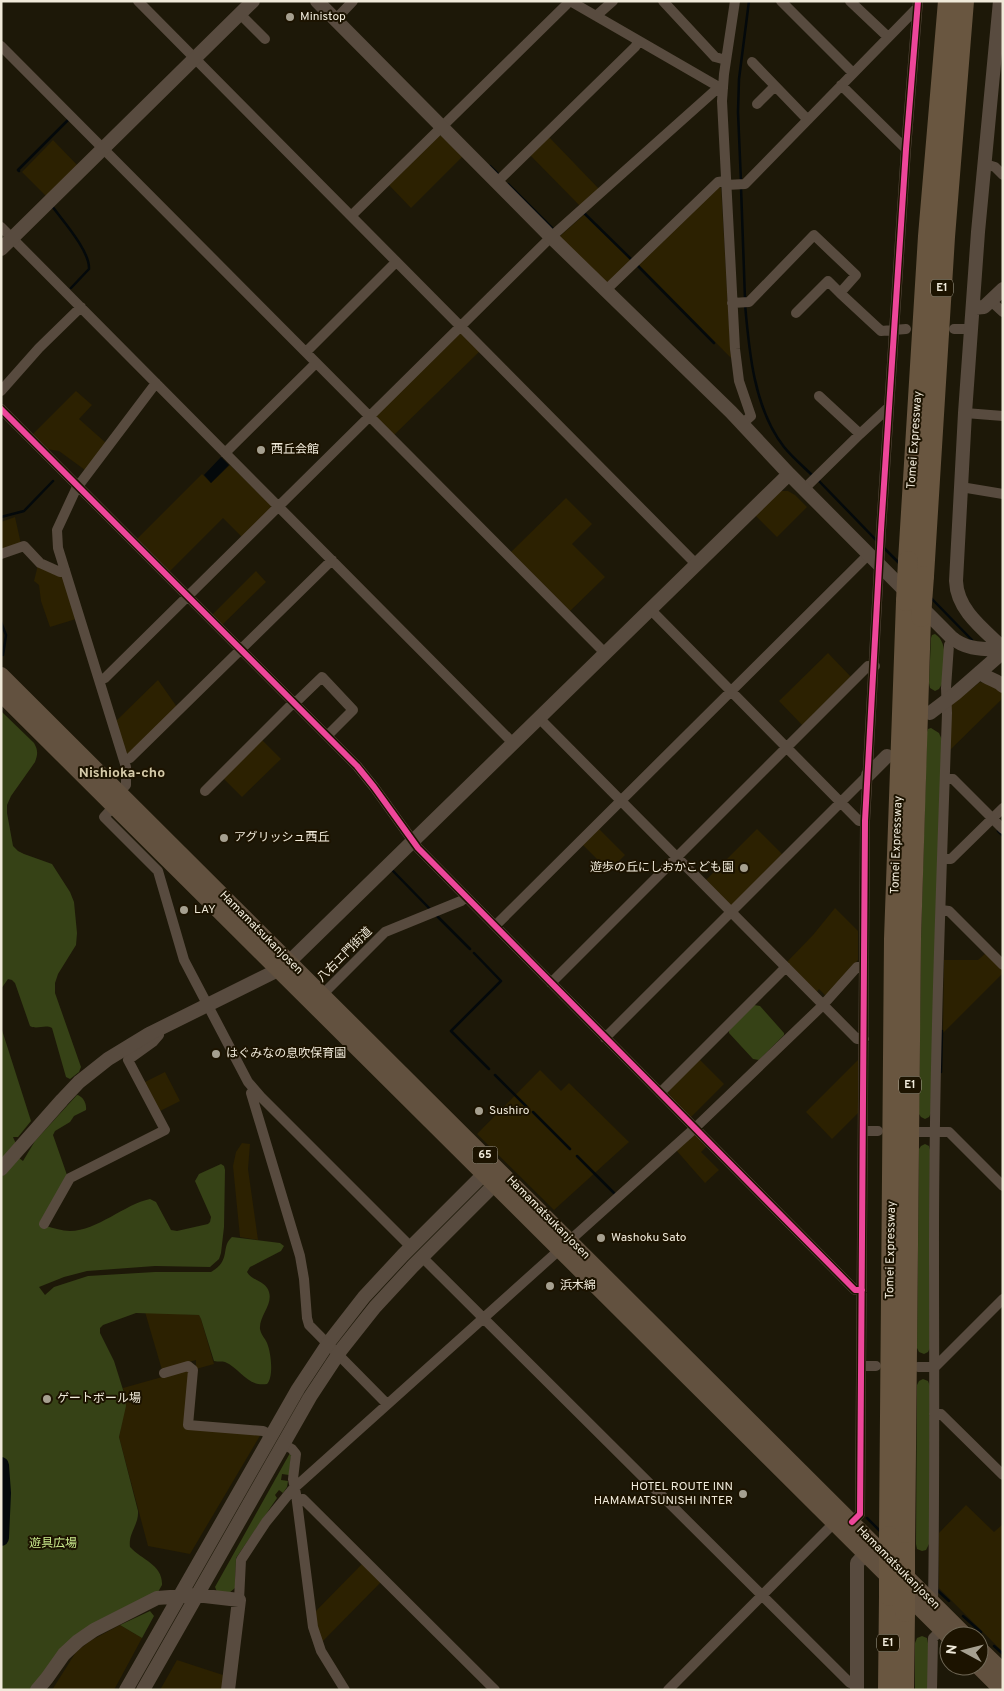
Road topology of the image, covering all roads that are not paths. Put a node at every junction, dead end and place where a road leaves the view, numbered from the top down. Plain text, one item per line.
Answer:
1 (138, 1) edge
2 (253, 1) edge
3 (316, 1) edge
4 (353, 1) edge
5 (569, 1) edge
6 (613, 1) edge
7 (663, 1) edge
8 (735, 1) edge
9 (781, 1) edge
10 (850, 1) edge
11 (948, 1) edge
12 (964, 1) edge
13 (1000, 1) edge
14 (918, 5) edge
15 (240, 14) junction
16 (596, 16) junction
17 (335, 20) junction
18 (888, 37) junction
19 (264, 39) dead end
20 (639, 41) junction
21 (1, 46) edge
22 (195, 58) junction
23 (726, 60) junction
24 (752, 62) dead end
25 (853, 73) junction
26 (841, 85) junction
27 (776, 86) junction
28 (721, 88) junction
29 (997, 88) edge
30 (757, 104) dead end
31 (808, 119) junction
32 (442, 127) junction
33 (103, 148) junction
34 (906, 149) junction
35 (985, 164) junction
36 (1003, 175) edge
37 (497, 182) junction
38 (727, 184) junction
39 (352, 216) junction
40 (1, 227) edge
41 (551, 236) junction
42 (13, 238) junction
43 (1, 250) edge
44 (396, 262) junction
45 (1003, 289) edge
46 (606, 290) junction
47 (840, 293) junction
48 (991, 301) junction
49 (734, 303) junction
50 (81, 307) junction
51 (973, 308) junction
52 (1003, 312) edge
53 (796, 313) dead end
54 (460, 326) junction
55 (894, 329) junction
56 (906, 329) dead end
57 (971, 329) junction
58 (954, 330) dead end
59 (306, 352) junction
60 (316, 363) junction
61 (156, 383) junction
62 (1, 391) edge
63 (819, 396) dead end
64 (889, 407) junction
65 (1, 409) edge
66 (965, 413) junction
67 (369, 416) junction
68 (1003, 416) edge
69 (742, 424) junction
70 (860, 434) junction
71 (226, 453) junction
72 (789, 474) junction
73 (810, 484) junction
74 (78, 486) junction
75 (961, 487) junction
76 (1003, 494) edge
77 (278, 506) junction
78 (1, 554) edge
79 (876, 559) junction
80 (332, 560) junction
81 (696, 564) junction
82 (65, 570) junction
83 (188, 596) junction
84 (650, 610) junction
85 (954, 639) junction
86 (241, 649) junction
87 (605, 653) junction
88 (995, 656) edge
89 (875, 666) junction
90 (1, 676) edge
91 (99, 680) junction
92 (1003, 686) edge
93 (731, 692) junction
94 (1, 694) edge
95 (947, 700) junction
96 (294, 703) junction
97 (930, 714) dead end
98 (539, 718) junction
99 (327, 736) junction
100 (513, 743) junction
101 (786, 747) junction
102 (887, 756) dead end
103 (124, 760) junction
104 (868, 775) junction
105 (945, 779) junction
106 (204, 791) dead end
107 (116, 799) junction
108 (622, 801) junction
109 (840, 802) junction
110 (1003, 808) edge
111 (992, 818) junction
112 (866, 821) junction
113 (1003, 829) edge
114 (412, 841) junction
115 (676, 857) junction
116 (942, 859) junction
117 (466, 896) junction
118 (941, 910) junction
119 (731, 912) junction
120 (494, 926) junction
121 (284, 965) junction
122 (1003, 965) edge
123 (786, 967) junction
124 (864, 967) junction
125 (551, 982) junction
126 (323, 994) junction
127 (208, 1005) junction
128 (823, 1005) junction
129 (156, 1030) junction
130 (605, 1038) junction
131 (864, 1039) junction
132 (254, 1090) junction
133 (660, 1093) junction
134 (695, 1128) junction
135 (863, 1131) junction
136 (878, 1131) dead end
137 (919, 1132) dead end
138 (935, 1132) junction
139 (1, 1169) edge
140 (494, 1174) junction
141 (1003, 1186) edge
142 (44, 1224) dead end
143 (564, 1245) junction
144 (411, 1247) junction
145 (422, 1258) junction
146 (862, 1290) junction
147 (1003, 1299) edge
148 (482, 1318) junction
149 (327, 1344) junction
150 (338, 1355) junction
151 (861, 1366) junction
152 (876, 1366) dead end
153 (918, 1367) dead end
154 (935, 1367) junction
155 (164, 1373) dead end
156 (386, 1403) junction
157 (934, 1414) junction
158 (271, 1435) junction
159 (283, 1444) junction
160 (1003, 1475) edge
161 (295, 1486) junction
162 (297, 1500) junction
163 (852, 1522) junction
164 (834, 1523) junction
165 (866, 1554) junction
166 (196, 1595) junction
167 (179, 1596) junction
168 (762, 1596) junction
169 (239, 1600) junction
170 (933, 1603) junction
171 (956, 1626) edge
172 (939, 1628) edge
173 (939, 1636) edge
174 (989, 1658) edge
175 (1003, 1671) edge
176 (988, 1676) edge
177 (857, 1686) edge
178 (37, 1690) edge
179 (126, 1690) edge
180 (142, 1690) edge
181 (228, 1690) edge
182 (345, 1690) edge
183 (495, 1690) edge
184 (668, 1690) edge
185 (888, 1690) edge
186 (904, 1690) edge
187 (932, 1690) edge
188 (1002, 1690) edge

1 - 22 street
2 - 15 street
3 - 17 street
4 - 17 street
5 - 16 street
5 - 32 street
6 - 16 street
7 - 23 street
8 - 23 street
9 - 25 street
10 - 18 street
11 - 185 highway, Tomei Expressway / E1, bridge
12 - 186 highway, Tomei Expressway / E1, bridge
13 - 29 street
14 - 18 street
14 - 34 street
15 - 19 street
15 - 22 street
16 - 20 street
17 - 32 street
18 - 25 street
20 - 28 street
20 - 37 street
21 - 33 street
22 - 33 street
22 - 39 street
23 - 28 street
24 - 27 street
25 - 26 street
26 - 31 street
26 - 34 street
27 - 30 street
27 - 31 street
28 - 38 street
28 - 41 street
29 - 35 street
31 - 38 street
32 - 37 street
32 - 39 street
33 - 42 street
33 - 59 street
34 - 55 street
35 - 36 street
35 - 51 street
37 - 41 street
38 - 46 street
38 - 49 street
39 - 44 street
40 - 42 street
41 - 46 street
41 - 54 street
42 - 43 street
42 - 50 street
44 - 54 street
44 - 59 street
45 - 48 street
46 - 69 street
47 - 49 street
47 - 53 street
47 - 55 street
48 - 51 street
48 - 52 street
49 - 69 street
50 - 61 street
50 - 62 street
51 - 57 street
54 - 67 street
54 - 81 street
55 - 56 street
55 - 64 street
57 - 58 street
57 - 66 street
59 - 60 street
60 - 67 street
60 - 71 street
61 - 71 street
61 - 74 street
63 - 70 street
64 - 70 street
64 - 79 street
65 - 74 street
66 - 68 street
66 - 75 street
67 - 77 street
67 - 87 street
69 - 72 street
70 - 73 street
71 - 77 street
72 - 73 street
72 - 81 street
73 - 79 street
74 - 82 street
74 - 83 street
75 - 76 street
75 - 88 street
77 - 80 street
77 - 83 street
78 - 82 street
79 - 85 street
79 - 89 street
79 - 93 street
80 - 86 street
80 - 100 street
81 - 84 street
82 - 91 street
83 - 86 street
83 - 91 street
84 - 87 street
84 - 93 street
85 - 88 street
85 - 95 street
86 - 96 street
86 - 103 street
87 - 98 street
88 - 92 street
88 - 95 street
89 - 101 street
89 - 104 street
90 - 107 main road, Hamamatsukanjosen / 65
91 - 103 street
93 - 101 street
93 - 108 street
94 - 107 main road, Hamamatsukanjosen / 65
95 - 97 street
95 - 105 street
96 - 99 street
96 - 99 street
96 - 106 street
98 - 100 street
98 - 108 street
99 - 114 street
100 - 114 street
101 - 109 street
101 - 115 street
102 - 104 street
103 - 107 street
104 - 109 street
104 - 112 street
105 - 111 street
105 - 116 street
107 - 121 main road, Hamamatsukanjosen / 65
107 - 127 street
108 - 115 street
108 - 120 street
109 - 112 street
109 - 119 street
110 - 111 street
111 - 113 street
111 - 116 street
112 - 124 street
114 - 117 street
114 - 121 street
115 - 119 street
115 - 125 street
116 - 118 street
117 - 120 street
117 - 126 street, 八右エ門街道
118 - 122 street
118 - 138 street
119 - 123 street
119 - 130 street
120 - 125 street
121 - 126 main road, Hamamatsukanjosen / 65
121 - 127 street
121 - 140 main road, Hamamatsukanjosen / 65
123 - 128 street
123 - 133 street
124 - 128 street
124 - 131 street
125 - 130 street
126 - 140 main road, Hamamatsukanjosen / 65
127 - 129 street
127 - 132 street
128 - 131 street
128 - 134 street
129 - 139 street
129 - 142 street
130 - 133 street
131 - 135 street
132 - 144 street
132 - 149 street
133 - 134 street
134 - 143 street
134 - 146 street
135 - 136 street
135 - 146 street
137 - 138 street
138 - 141 street
138 - 154 street
140 - 143 main road, Hamamatsukanjosen / 65
140 - 144 street
140 - 145 street
143 - 148 street
143 - 163 main road, Hamamatsukanjosen / 65
143 - 164 main road, Hamamatsukanjosen / 65
144 - 149 street
145 - 148 street
145 - 150 street
146 - 151 street
147 - 154 street
148 - 156 street
148 - 168 street
149 - 150 street
149 - 158 street
150 - 156 street
150 - 159 street
151 - 152 street
151 - 163 street
153 - 154 street
154 - 157 street
155 - 158 street
156 - 161 street
157 - 160 street
157 - 170 street
158 - 167 street
159 - 161 street
159 - 166 street
161 - 162 street
161 - 169 street
162 - 182 street
162 - 183 street
163 - 170 main road, Hamamatsukanjosen / 65
164 - 165 main road, Hamamatsukanjosen / 65
164 - 168 street
165 - 172 main road, Hamamatsukanjosen / 65
165 - 177 street
166 - 167 street
166 - 169 street
166 - 180 street
167 - 178 street
167 - 179 street
168 - 177 street
168 - 184 street
169 - 181 street
170 - 171 main road, Hamamatsukanjosen / 65
173 - 187 street
174 - 175 main road
176 - 188 main road

